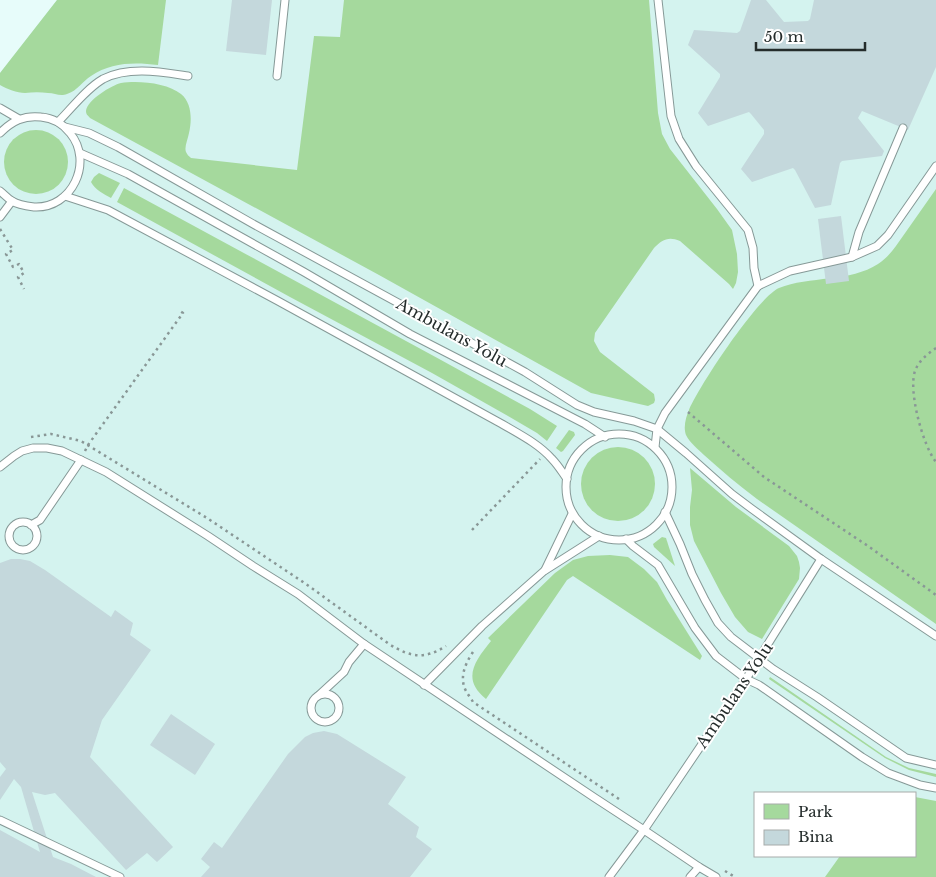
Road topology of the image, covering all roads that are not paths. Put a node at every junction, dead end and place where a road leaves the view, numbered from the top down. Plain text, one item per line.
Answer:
1 (285, 0) edge
2 (658, 0) edge
3 (188, 76) dead end
4 (277, 76) dead end
5 (0, 108) edge
6 (19, 119) junction
7 (62, 125) junction
8 (903, 128) dead end
9 (0, 133) edge
10 (80, 152) junction
11 (936, 166) edge
12 (0, 191) edge
13 (64, 196) junction
14 (12, 201) junction
15 (0, 216) edge
16 (852, 258) junction
17 (758, 286) junction
18 (657, 429) junction
19 (605, 437) junction
20 (655, 447) junction
21 (81, 460) junction
22 (0, 467) edge
23 (566, 479) junction
24 (665, 512) junction
25 (572, 514) junction
26 (31, 526) dead end
27 (599, 536) junction
28 (626, 539) junction
29 (821, 559) junction
30 (544, 571) junction
31 (936, 636) edge
32 (364, 644) junction
33 (759, 659) junction
34 (746, 679) junction
35 (424, 685) junction
36 (319, 695) dead end
37 (936, 765) edge
38 (936, 788) edge
39 (0, 820) edge
40 (644, 830) junction
41 (699, 867) junction
42 (120, 877) edge
43 (609, 877) edge
44 (690, 877) edge
45 (716, 877) edge

1 - 4 lane
2 - 17 lane
3 - 7 lane
5 - 6 lane
6 - 7 lane, Ambulans Yolu
6 - 9 lane
7 - 10 lane
7 - 18 lane, Ambulans Yolu
8 - 16 lane
10 - 13 lane
10 - 19 lane
11 - 16 lane
12 - 14 lane
13 - 14 lane
13 - 23 lane
14 - 15 lane
16 - 17 lane
17 - 18 lane
18 - 20 lane
18 - 29 lane, Ambulans Yolu
19 - 20 lane
19 - 23 lane
20 - 24 lane
21 - 22 lane
21 - 26 lane
21 - 32 lane
23 - 25 lane
24 - 28 lane
24 - 33 lane
25 - 27 lane
25 - 30 lane
27 - 28 lane
27 - 30 lane
28 - 34 lane
29 - 31 lane, Ambulans Yolu
29 - 33 lane, Ambulans Yolu
30 - 35 lane
32 - 35 lane
32 - 36 lane
33 - 34 lane, Ambulans Yolu
33 - 37 lane
34 - 38 lane
34 - 40 lane, Ambulans Yolu
35 - 40 lane
39 - 42 lane
40 - 41 lane
40 - 43 lane, Ambulans Yolu
41 - 44 lane
41 - 45 lane

